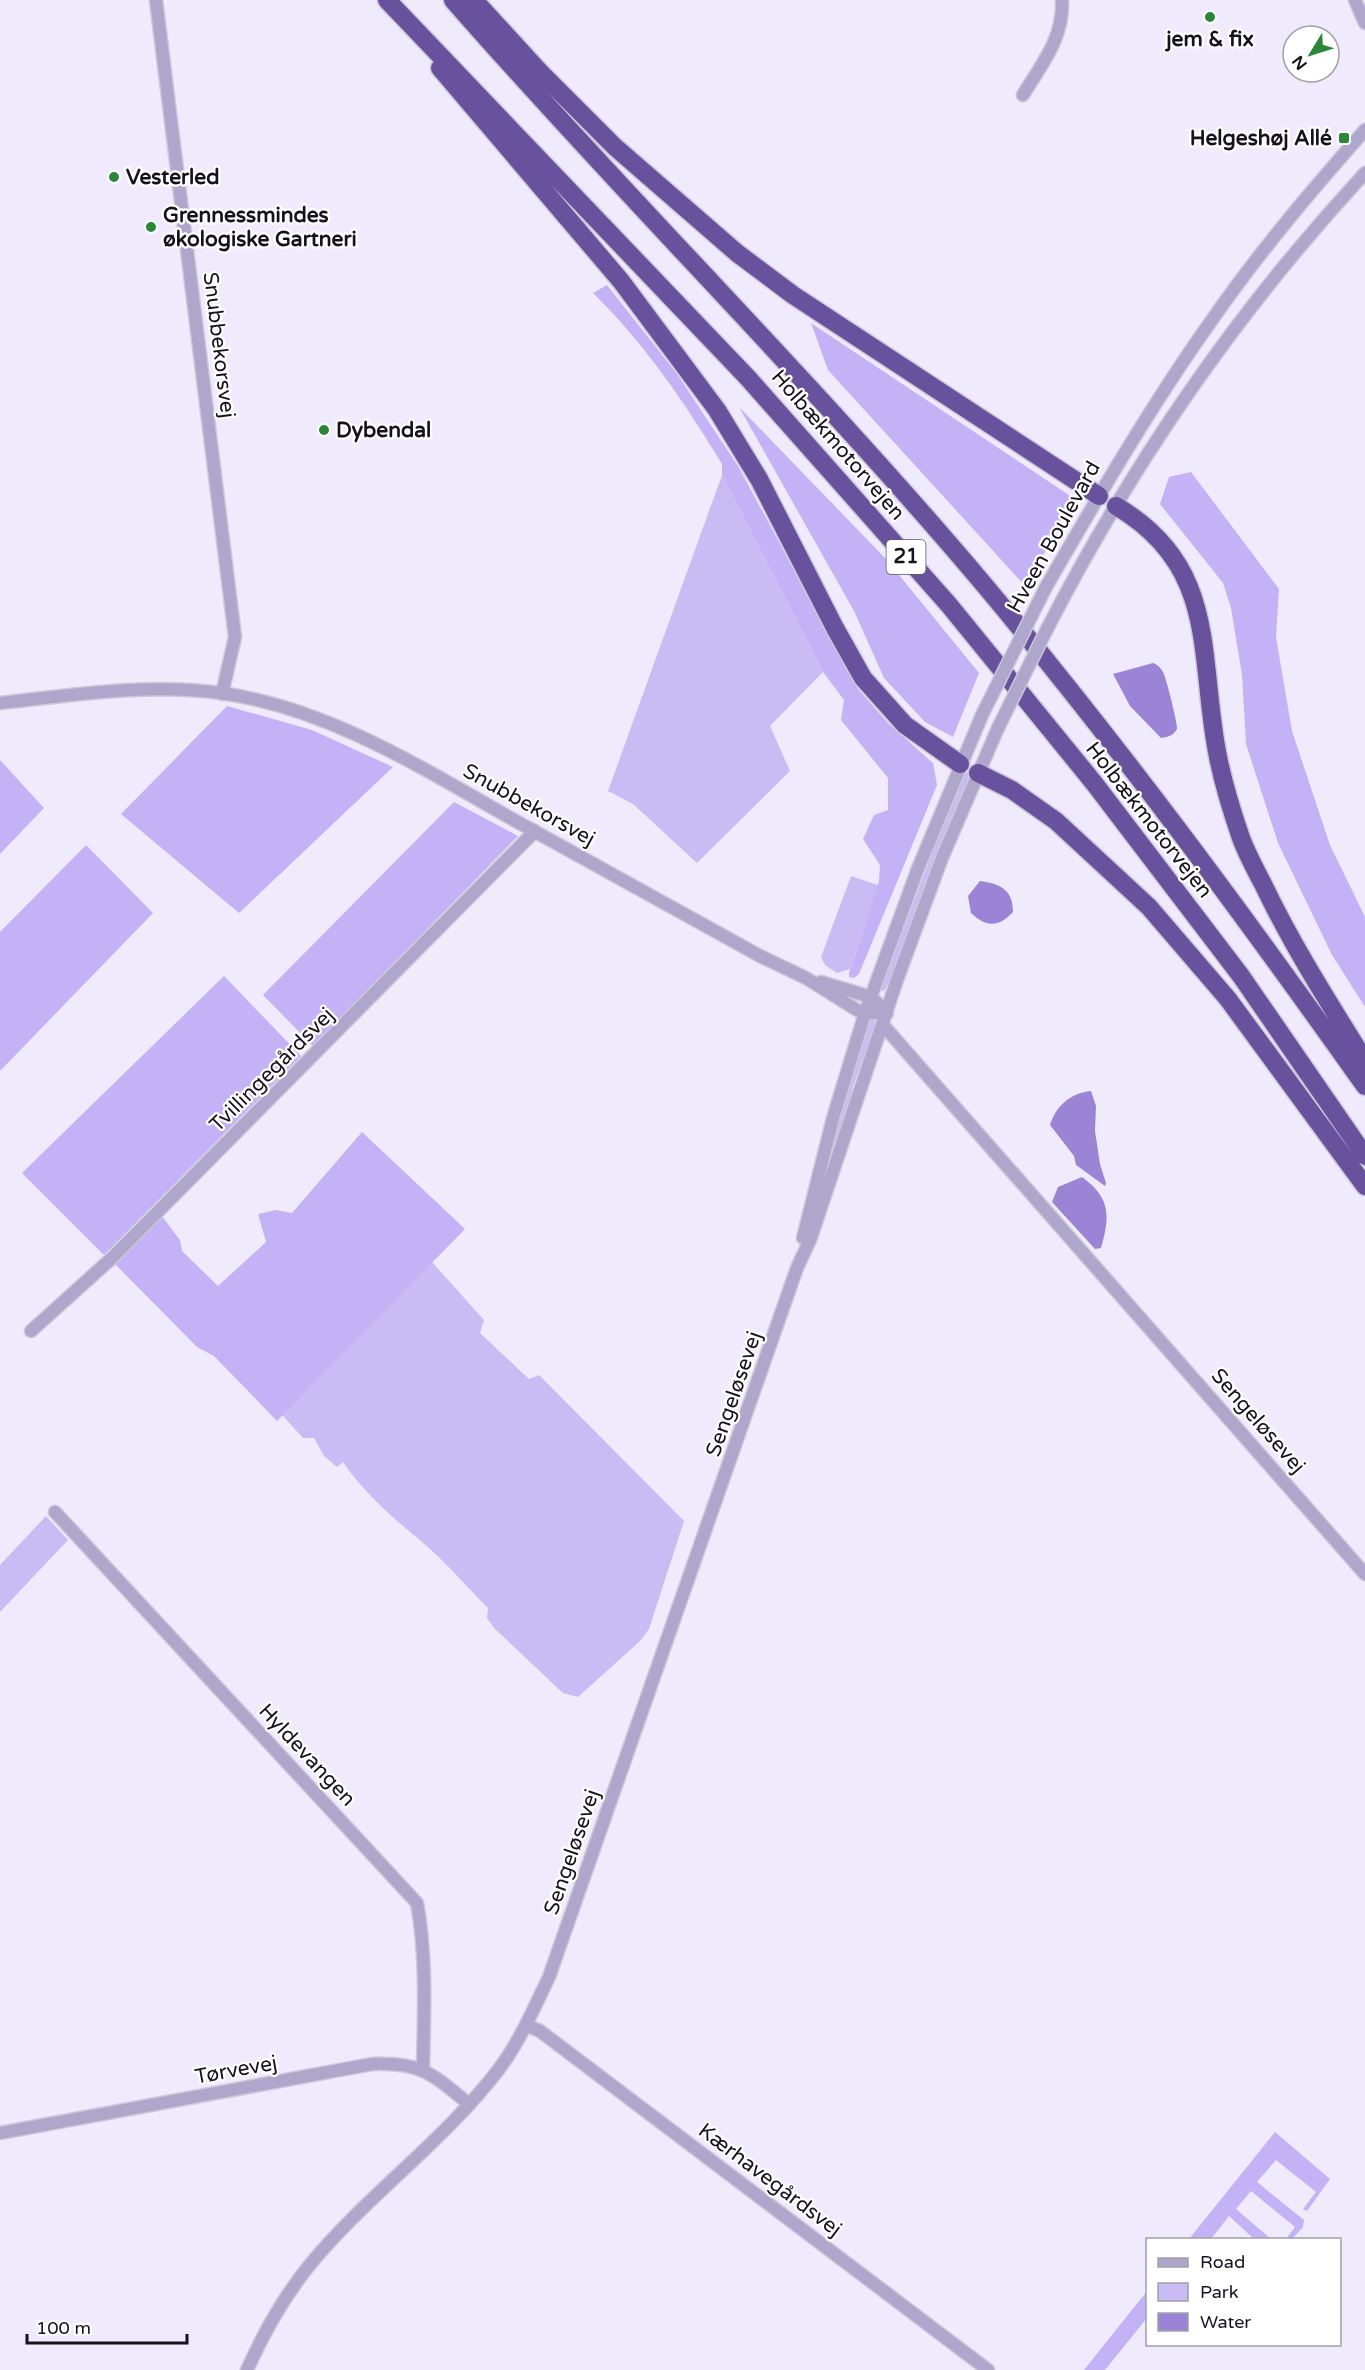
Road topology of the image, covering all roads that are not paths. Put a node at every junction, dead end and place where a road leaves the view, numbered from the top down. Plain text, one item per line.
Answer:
1 (156, 0) edge
2 (453, 0) edge
3 (474, 0) edge
4 (1062, 0) edge
5 (1356, 0) edge
6 (389, 2) edge
7 (1365, 12) edge
8 (1365, 23) edge
9 (1023, 95) dead end
10 (1365, 130) edge
11 (1365, 173) edge
12 (1099, 496) junction
13 (1116, 506) junction
14 (222, 693) junction
15 (0, 703) edge
16 (960, 764) junction
17 (978, 773) junction
18 (535, 831) junction
19 (806, 978) junction
20 (871, 997) junction
21 (865, 1014) junction
22 (885, 1019) junction
23 (1365, 1061) edge
24 (1365, 1086) edge
25 (1365, 1156) edge
26 (1365, 1186) edge
27 (797, 1268) junction
28 (31, 1331) dead end
29 (55, 1512) dead end
30 (1365, 1574) edge
31 (526, 2025) junction
32 (423, 2069) junction
33 (469, 2104) junction
34 (0, 2133) edge
35 (247, 2370) edge
36 (988, 2370) edge

1 - 14 street, Snubbekorsvej
2 - 24 highway, Holbækmotorvejen / 21
3 - 12 highway
4 - 9 street
5 - 7 street
5 - 8 street
6 - 16 highway
6 - 25 highway, Holbækmotorvejen / 21
10 - 12 street, Hveen Boulevard
11 - 13 street, Hveen Boulevard
12 - 13 street
12 - 16 street, Hveen Boulevard, bridge
13 - 17 street, Hveen Boulevard, bridge
13 - 23 highway
14 - 15 street, Snubbekorsvej
14 - 18 street, Snubbekorsvej
16 - 17 street
16 - 20 street, Hveen Boulevard
17 - 22 street, Hveen Boulevard
17 - 26 highway
18 - 19 street, Snubbekorsvej
18 - 28 street, Tvillingegårdsvej
19 - 20 street, Snubbekorsvej
19 - 21 street, Snubbekorsvej
20 - 21 street, Hveen Boulevard
20 - 22 street, Snubbekorsvej
21 - 22 street
21 - 27 street, Sengeløsevej
22 - 27 street, Sengeløsevej
22 - 30 street, Sengeløsevej
27 - 31 street, Sengeløsevej
29 - 32 street, Hyldevangen
31 - 33 street, Sengeløsevej
31 - 36 street, Kærhavegårdsvej
32 - 33 street, Tørvevej
32 - 34 street, Tørvevej
33 - 35 street, Sengeløsevej

